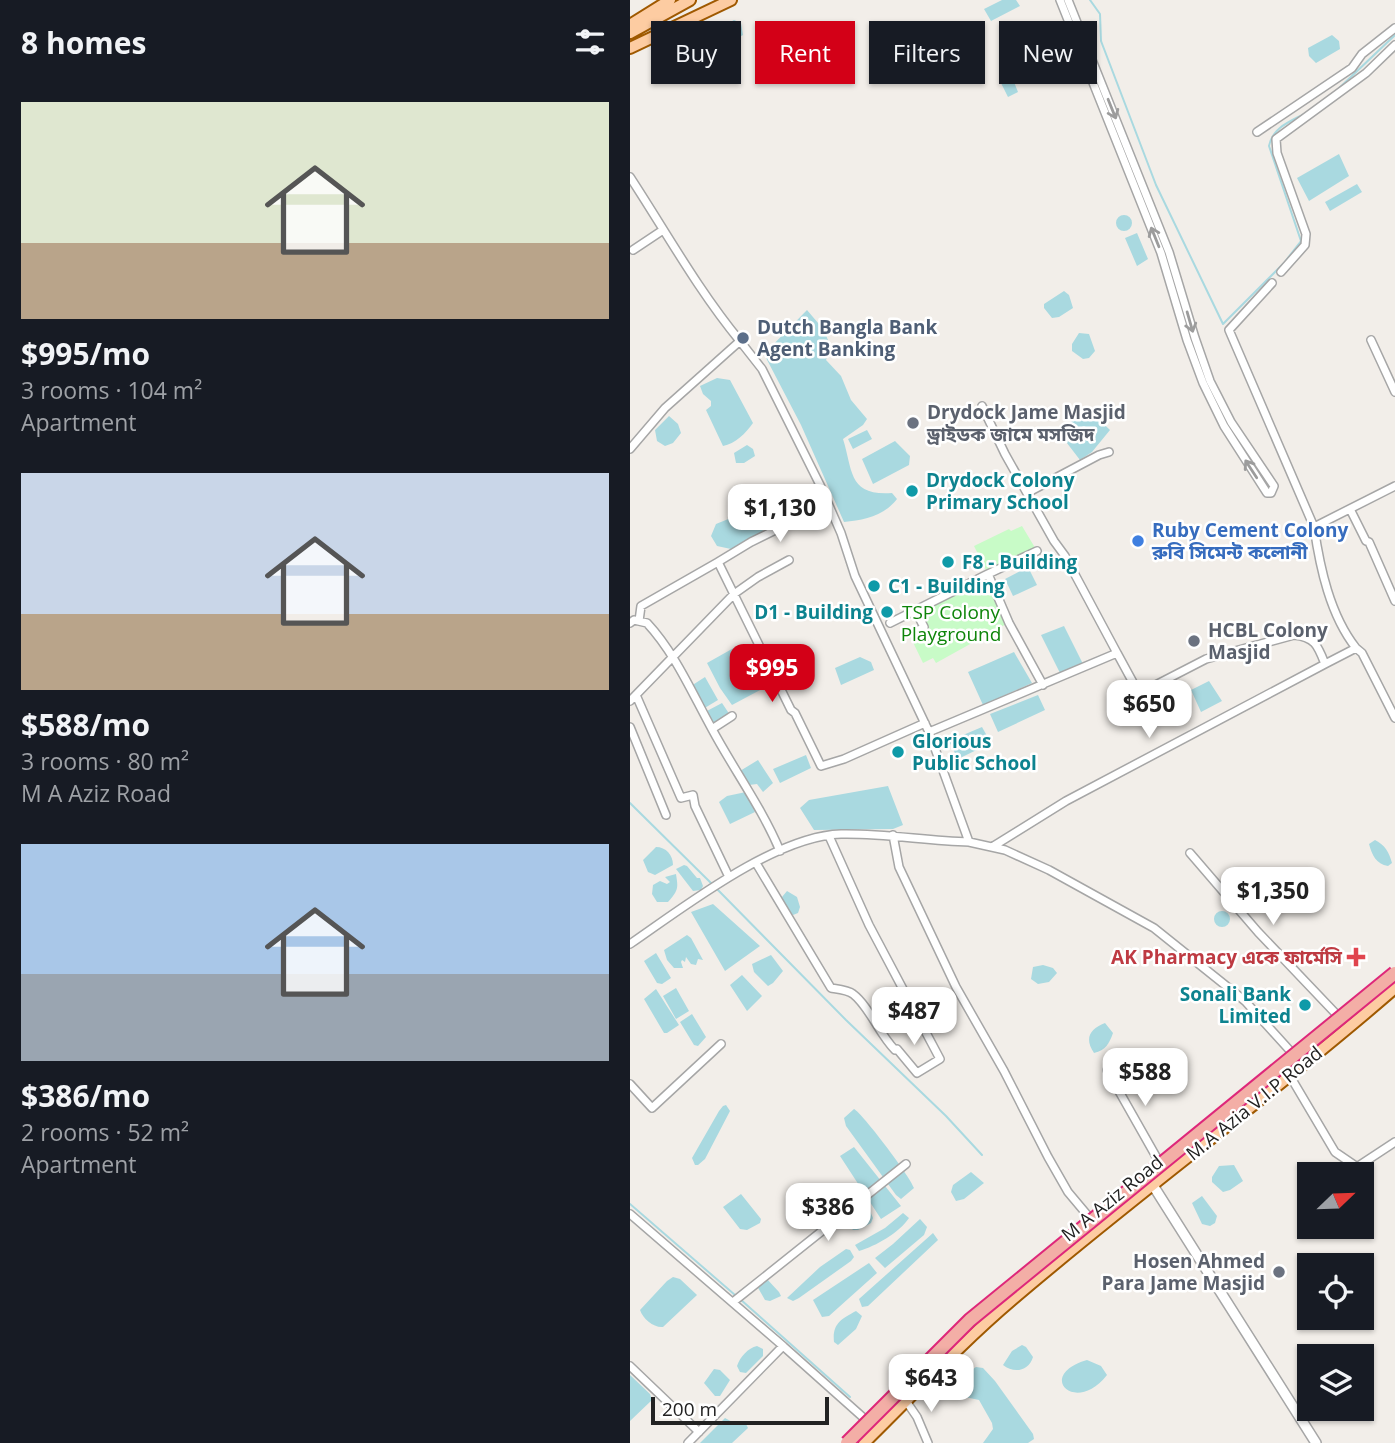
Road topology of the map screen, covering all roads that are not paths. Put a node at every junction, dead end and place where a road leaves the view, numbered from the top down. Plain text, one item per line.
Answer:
1 (670, 0) edge
2 (690, 0) edge
3 (712, 0) edge
4 (731, 0) edge
5 (1060, 0) edge
6 (1068, 0) edge
7 (630, 25) edge
8 (1395, 28) edge
9 (630, 33) edge
10 (1395, 45) edge
11 (630, 47) edge
12 (1257, 132) dead end
13 (630, 177) edge
14 (663, 230) junction
15 (633, 250) dead end
16 (1281, 272) dead end
17 (1272, 283) dead end
18 (1371, 340) dead end
19 (740, 341) junction
20 (1395, 392) edge
21 (982, 406) dead end
22 (630, 449) edge
23 (1109, 453) dead end
24 (1395, 486) edge
25 (1027, 493) junction
26 (828, 504) junction
27 (1350, 509) junction
28 (1314, 527) junction
29 (1037, 551) dead end
30 (789, 560) dead end
31 (718, 562) junction
32 (988, 574) junction
33 (734, 594) junction
34 (1395, 601) edge
35 (915, 610) junction
36 (639, 621) junction
37 (630, 623) edge
38 (890, 623) dead end
39 (919, 630) dead end
40 (1356, 648) junction
41 (1117, 653) junction
42 (671, 657) junction
43 (1325, 664) junction
44 (1043, 684) junction
45 (633, 698) edge
46 (732, 716) dead end
47 (1395, 718) edge
48 (925, 723) junction
49 (630, 727) edge
50 (712, 729) junction
51 (929, 732) junction
52 (667, 815) dead end
53 (893, 835) junction
54 (830, 836) junction
55 (969, 842) junction
56 (992, 847) junction
57 (780, 851) junction
58 (1190, 853) dead end
59 (756, 863) junction
60 (729, 877) junction
61 (630, 944) edge
62 (1395, 971) edge
63 (1392, 987) edge
64 (1338, 1016) junction
65 (722, 1044) dead end
66 (1293, 1054) junction
67 (1107, 1070) dead end
68 (1290, 1076) junction
69 (630, 1084) edge
70 (1395, 1142) edge
71 (1158, 1160) junction
72 (906, 1164) dead end
73 (1144, 1171) junction
74 (1153, 1183) junction
75 (630, 1213) edge
76 (1089, 1217) junction
77 (733, 1302) junction
78 (783, 1346) junction
79 (630, 1366) edge
80 (906, 1401) junction
81 (866, 1420) junction
82 (699, 1432) junction
83 (688, 1443) edge
84 (845, 1443) edge
85 (857, 1443) edge
86 (864, 1443) edge
87 (928, 1443) edge
88 (1316, 1443) edge

1 - 7 main road
2 - 9 main road
3 - 11 main road
4 - 11 main road
6 -> 5 street
8 - 12 street
10 - 16 street
13 - 14 street
14 - 15 street
14 - 19 street
17 - 28 street
18 - 20 street
19 - 22 street
19 - 26 street
21 - 25 street
23 - 25 street
24 - 27 street
25 - 41 street
26 - 31 street
26 - 48 street
27 - 28 street
27 - 34 street
28 - 40 street
29 - 32 street
30 - 33 street
31 - 33 street
31 - 36 street
32 - 35 street
32 - 44 street
33 - 42 street
33 - 48 street
35 - 38 street
35 - 39 street
36 - 37 street
36 - 42 street
40 - 43 street
40 - 47 street
41 - 43 street
41 - 44 street
42 - 45 street
42 - 50 street
43 - 56 street
44 - 51 street
45 - 60 street
46 - 50 street
48 - 51 street
49 - 52 street
50 - 57 street
51 - 55 street
53 - 54 street
53 - 55 street
53 - 76 street
54 - 57 street
54 - 59 street
55 - 56 street
56 - 66 street
57 - 59 street
58 - 64 street
59 - 60 street
60 - 61 street
62 - 63 main road, M A Aziz Road
62 - 84 highway, bridge
63 - 64 main road, M A Aziz Road
63 - 68 main road, M.A Azia V.I.P Road
63 - 85 highway, bridge
64 - 66 main road, M A Aziz Road
65 - 69 street
66 - 71 main road, M A Aziz Road
67 - 71 street
68 - 70 street
68 - 74 main road, M.A Azia V.I.P Road
71 - 73 main road, M A Aziz Road
72 - 77 street
73 - 74 street
73 - 76 main road, M A Aziz Road
74 - 80 main road, M.A Azia V.I.P Road
74 - 88 street
75 - 77 street
76 - 81 main road, M A Aziz Road
77 - 78 street
78 - 81 street
78 - 82 street
79 - 82 street
80 - 86 main road, M.A Azia V.I.P Road
80 - 87 street
81 - 84 main road, M A Aziz Road
82 - 83 street

